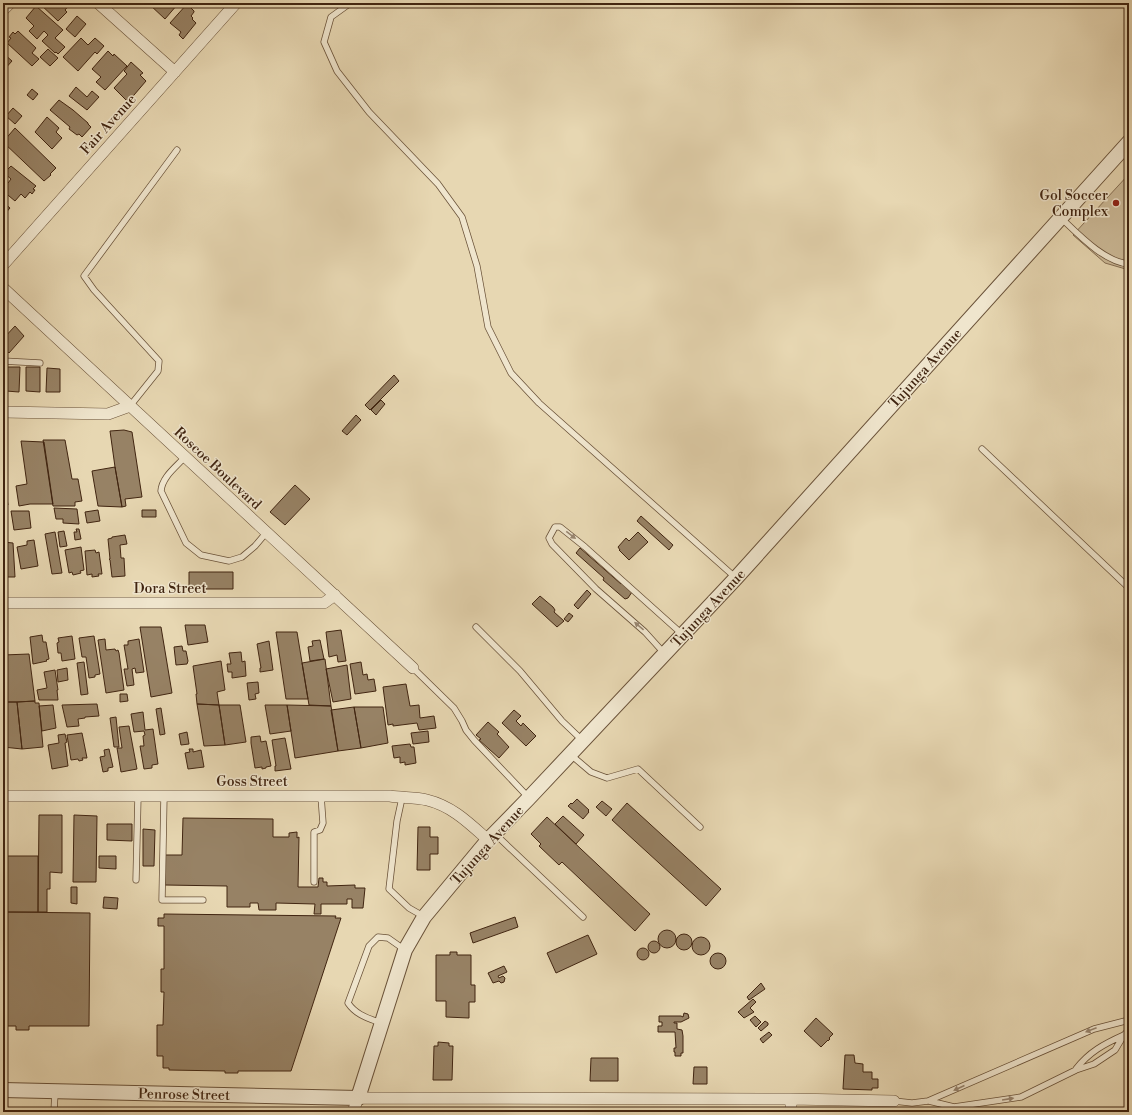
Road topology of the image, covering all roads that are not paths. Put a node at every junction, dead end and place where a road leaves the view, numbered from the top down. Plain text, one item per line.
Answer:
1 (10, 3) edge
2 (98, 3) edge
3 (236, 3) edge
4 (372, 3) edge
5 (3, 10) edge
6 (175, 72) junction
7 (1129, 142) edge
8 (177, 150) dead end
9 (1060, 218) junction
10 (1129, 264) edge
11 (3, 265) edge
12 (3, 288) edge
13 (3, 361) edge
14 (40, 363) dead end
15 (130, 406) junction
16 (3, 412) edge
17 (982, 449) dead end
18 (184, 457) junction
19 (266, 533) junction
20 (736, 578) junction
21 (1129, 588) edge
22 (335, 595) junction
23 (3, 604) edge
24 (476, 627) dead end
25 (683, 635) junction
26 (666, 654) junction
27 (413, 668) joint
28 (583, 741) junction
29 (571, 754) junction
30 (3, 796) edge
31 (138, 796) junction
32 (164, 796) junction
33 (321, 796) junction
34 (402, 798) junction
35 (529, 798) junction
36 (700, 827) dead end
37 (491, 837) junction
38 (136, 880) dead end
39 (314, 882) dead end
40 (203, 900) dead end
41 (424, 916) junction
42 (583, 916) dead end
43 (405, 950) junction
44 (1129, 1020) edge
45 (381, 1023) junction
46 (1129, 1030) edge
47 (1124, 1035) junction
48 (3, 1049) edge
49 (1076, 1070) junction
50 (4, 1090) edge
51 (55, 1090) junction
52 (358, 1098) junction
53 (791, 1099) junction
54 (928, 1101) junction
55 (894, 1102) joint
56 (54, 1112) edge
57 (353, 1112) edge
58 (791, 1112) edge

1 - 5 street
2 - 6 street
3 - 6 street, Fair Avenue
4 - 20 lane
6 - 11 street, Fair Avenue
7 - 9 street, Tujunga Avenue
8 - 15 lane
9 - 10 lane
9 - 20 street, Tujunga Avenue
12 - 15 street, Roscoe Boulevard
13 - 14 lane
15 - 16 street
15 - 18 street, Roscoe Boulevard
17 - 21 lane
18 - 19 street, Roscoe Boulevard
18 - 19 lane
19 - 22 street, Roscoe Boulevard
20 - 25 street, Tujunga Avenue
22 - 23 street, Dora Street
22 - 27 street, Roscoe Boulevard
24 - 28 lane
25 - 26 street, Tujunga Avenue
26 -> 25 lane
26 - 28 street, Tujunga Avenue
27 - 35 lane
28 - 29 street, Tujunga Avenue
29 - 35 street, Tujunga Avenue
29 - 36 lane
30 - 31 street, Goss Street
31 - 32 street, Goss Street
31 - 38 lane
32 - 33 street, Goss Street
32 - 40 lane
33 - 34 street, Goss Street
33 - 39 lane
34 - 37 street, Goss Street
34 - 41 lane
35 - 37 street, Tujunga Avenue
37 - 41 street, Tujunga Avenue
37 - 42 lane
41 - 43 street, Tujunga Avenue
43 - 45 street, Tujunga Avenue
43 - 45 lane
44 -> 54 lane
45 - 52 street, Tujunga Avenue
46 - 47 lane
47 - 49 lane
47 - 49 lane
48 - 50 lane
54 -> 49 lane
50 - 51 street, Penrose Street
51 - 52 street, Penrose Street
51 - 56 lane
52 - 53 street, Penrose Street
52 - 57 street, Tujunga Avenue
53 - 55 street, Penrose Street
53 - 58 street
54 - 55 lane

